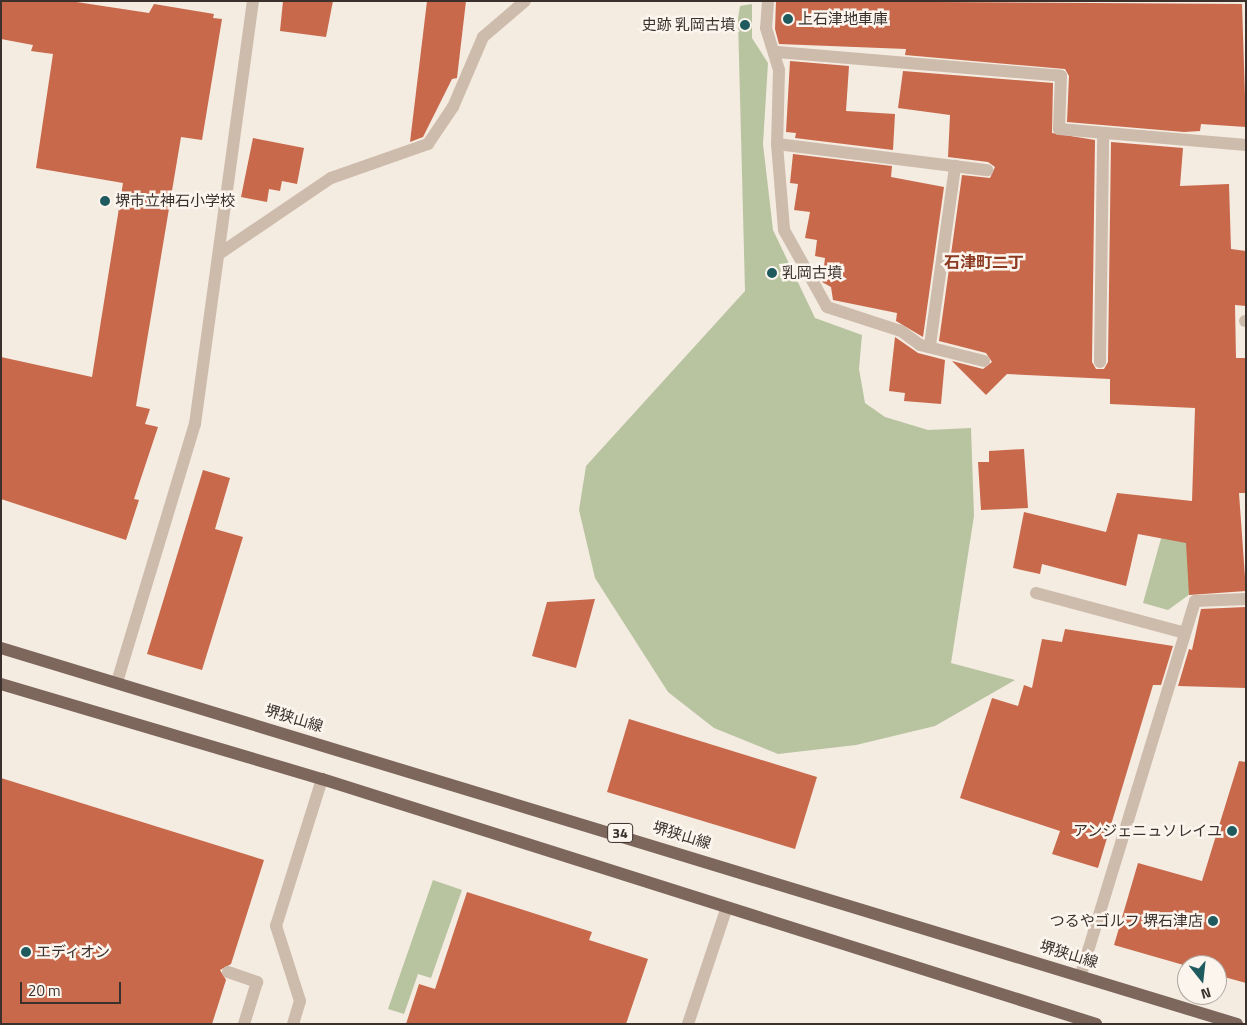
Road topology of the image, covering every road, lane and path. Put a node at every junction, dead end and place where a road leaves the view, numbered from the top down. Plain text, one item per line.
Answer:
1 (253, 1) edge
2 (525, 1) edge
3 (768, 1) edge
4 (777, 52) junction
5 (1103, 133) junction
6 (777, 144) junction
7 (1246, 145) edge
8 (955, 166) junction
9 (987, 170) dead end
10 (219, 254) junction
11 (930, 345) junction
12 (984, 361) dead end
13 (1100, 362) dead end
14 (1036, 593) dead end
15 (1246, 599) edge
16 (1185, 633) junction
17 (1, 648) edge
18 (117, 682) junction
19 (1, 684) edge
20 (322, 779) junction
21 (726, 910) junction
22 (228, 972) dead end
23 (1081, 974) junction
24 (244, 1024) edge
25 (293, 1024) edge
26 (688, 1024) edge
27 (1096, 1024) edge
28 (1236, 1024) edge

1 - 10 street
2 - 10 street
3 - 4 street
4 - 5 street
4 - 6 street
5 - 7 street
5 - 13 street
6 - 8 street
6 - 11 street
8 - 9 street
8 - 11 street
10 - 18 street
11 - 12 street
14 - 16 street
15 - 16 street
16 - 23 street
17 - 18 main road, 堺狭山線 / 34
18 - 23 main road, 堺狭山線 / 34
19 - 20 main road
20 - 21 main road
20 - 25 street
21 - 26 street
21 - 27 main road
22 - 24 street
23 - 28 main road, 堺狭山線 / 34

